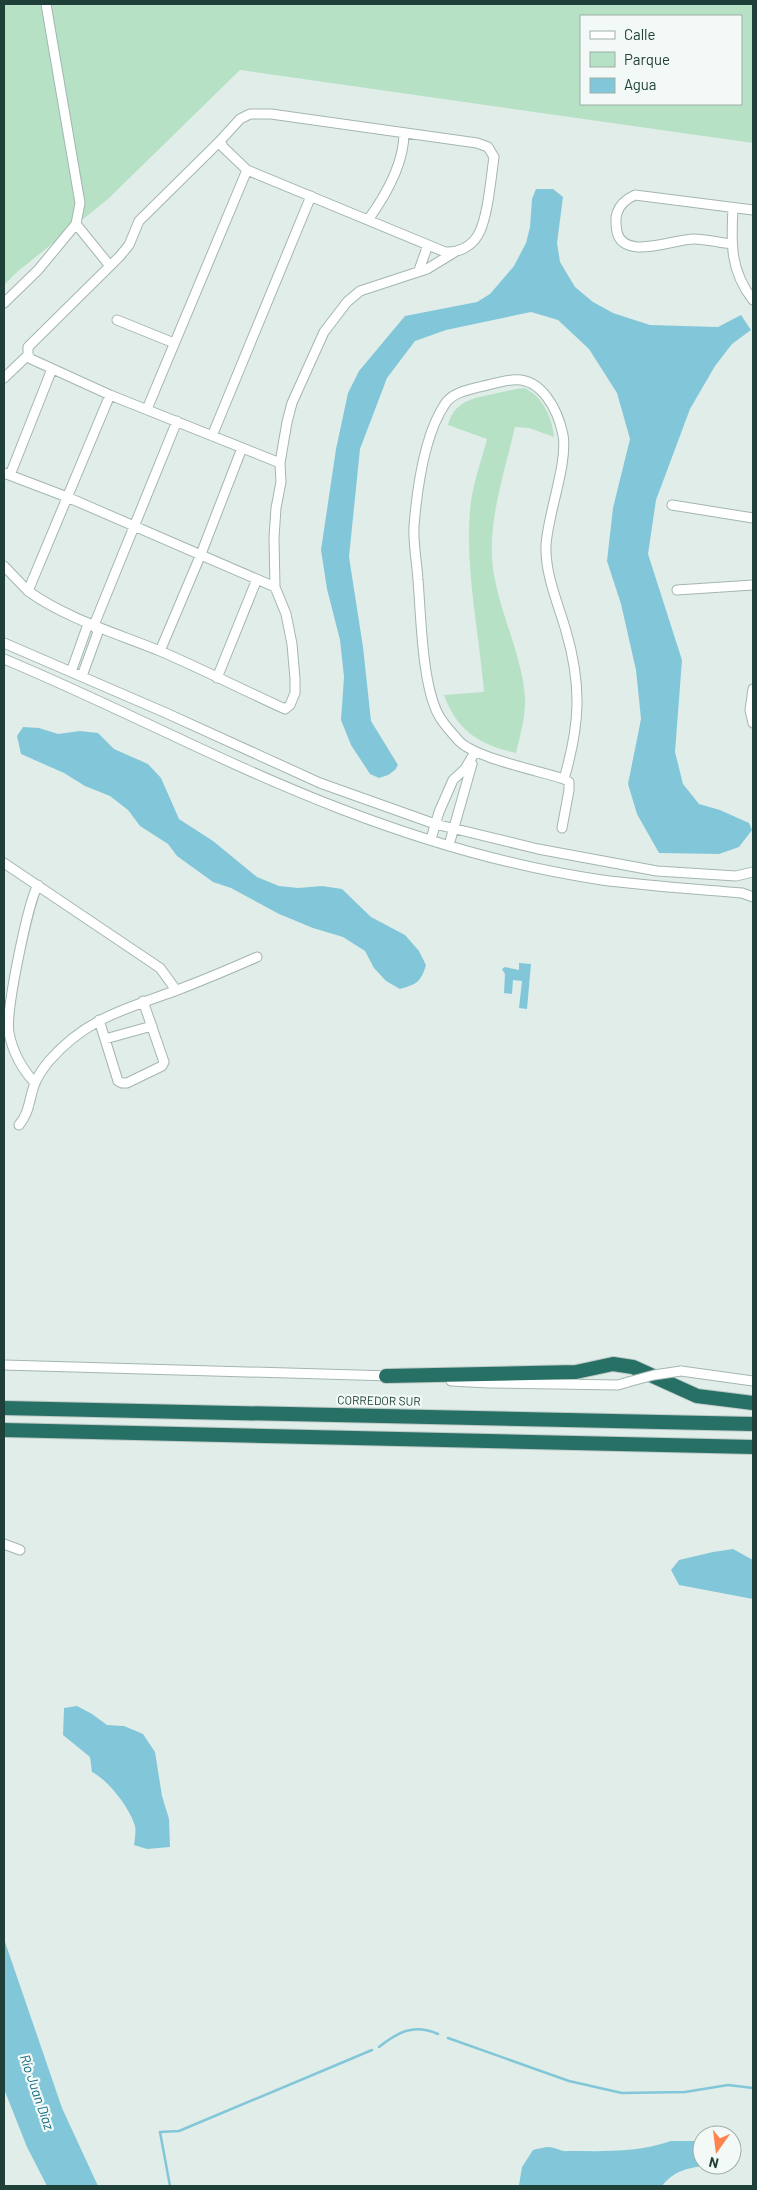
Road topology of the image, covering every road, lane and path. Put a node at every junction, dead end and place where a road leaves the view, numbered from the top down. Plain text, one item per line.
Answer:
1 (46, 4) edge
2 (404, 133) junction
3 (220, 141) junction
4 (247, 170) junction
5 (311, 196) junction
6 (734, 208) junction
7 (753, 210) edge
8 (368, 220) junction
9 (76, 224) junction
10 (732, 244) junction
11 (428, 245) junction
12 (455, 252) junction
13 (110, 266) junction
14 (420, 270) junction
15 (753, 300) edge
16 (4, 303) edge
17 (117, 320) dead end
18 (174, 343) junction
19 (28, 354) junction
20 (52, 370) junction
21 (4, 378) edge
22 (110, 395) junction
23 (147, 409) junction
24 (177, 421) junction
25 (212, 436) junction
26 (242, 448) junction
27 (280, 463) junction
28 (7, 474) edge
29 (67, 497) junction
30 (672, 505) dead end
31 (753, 518) edge
32 (134, 526) junction
33 (201, 554) junction
34 (4, 566) edge
35 (257, 579) junction
36 (753, 585) edge
37 (275, 587) junction
38 (677, 590) dead end
39 (28, 591) junction
40 (94, 625) junction
41 (4, 642) edge
42 (160, 652) junction
43 (4, 659) edge
44 (71, 672) junction
45 (82, 676) junction
46 (217, 678) junction
47 (753, 690) edge
48 (753, 723) edge
49 (475, 752) junction
50 (564, 779) junction
51 (436, 824) junction
52 (562, 828) dead end
53 (453, 829) junction
54 (432, 840) junction
55 (449, 845) junction
56 (4, 863) edge
57 (753, 872) edge
58 (38, 885) junction
59 (753, 897) edge
60 (258, 957) dead end
61 (176, 990) junction
62 (144, 1001) junction
63 (99, 1020) junction
64 (152, 1026) junction
65 (105, 1039) junction
66 (35, 1083) junction
67 (19, 1125) dead end
68 (4, 1366) edge
69 (386, 1376) junction
70 (753, 1381) edge
71 (753, 1403) edge
72 (4, 1408) edge
73 (753, 1424) edge
74 (4, 1430) edge
75 (753, 1446) edge
76 (4, 1544) edge
77 (20, 1550) dead end

1 - 9 street
2 - 3 street
2 - 8 street
2 - 12 street
3 - 4 street
3 - 13 street
4 - 5 street
4 - 18 street
5 - 8 street
5 - 25 street
6 - 7 street
6 - 10 street
6 - 10 street
8 - 11 street
9 - 13 street
9 - 16 street
10 - 15 street
11 - 12 street
11 - 14 street
12 - 14 street
13 - 19 street
14 - 27 street
17 - 18 street
18 - 23 street
19 - 20 street
19 - 21 street
20 - 22 street
20 - 28 street
22 - 23 street
22 - 29 street
23 - 24 street
24 - 25 street
24 - 32 street
25 - 26 street
26 - 27 street
26 - 33 street
27 - 37 street
28 - 29 street
29 - 32 street
29 - 39 street
30 - 31 street
32 - 33 street
32 - 40 street
33 - 35 street
33 - 42 street
34 - 39 street
35 - 37 street
35 - 46 street
36 - 38 street
37 - 46 street
39 - 40 street
40 - 42 street
40 - 44 street
40 - 45 street
41 - 44 street
42 - 46 street
43 - 54 street
44 - 45 street
45 - 51 street
47 - 48 street
49 - 50 street
49 - 50 street
49 - 51 street
49 - 53 street
50 - 52 street
51 - 53 street
51 - 54 street
53 - 55 street
53 - 57 street
54 - 55 street
55 - 59 street
56 - 58 street
58 - 61 street
58 - 66 street
60 - 61 street
61 - 62 street
62 - 63 street
62 - 64 street
63 - 65 street
63 - 66 street
64 - 65 street
64 - 65 street
66 - 67 street
68 - 69 street
69 - 70 street, bridge
69 - 71 highway
72 - 73 highway, CORREDOR SUR
74 - 75 highway
76 - 77 street

